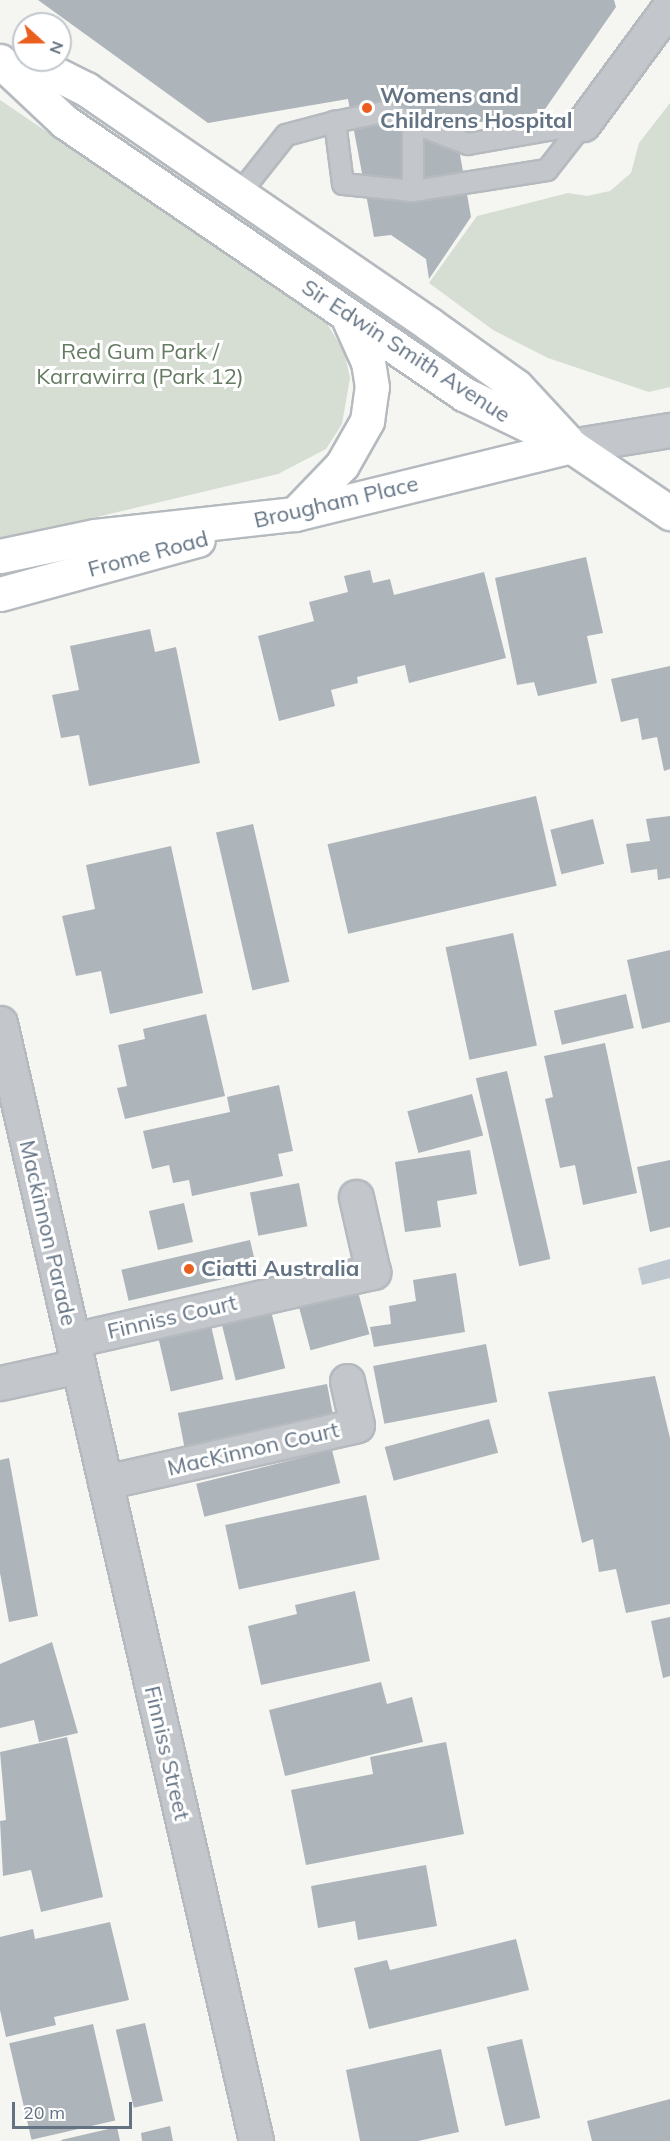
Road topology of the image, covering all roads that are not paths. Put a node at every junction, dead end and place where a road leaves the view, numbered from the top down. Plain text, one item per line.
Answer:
1 (670, 6) edge
2 (0, 61) edge
3 (52, 72) edge
4 (335, 122) junction
5 (412, 123) junction
6 (583, 124) junction
7 (412, 191) junction
8 (240, 193) junction
9 (346, 313) junction
10 (670, 430) edge
11 (571, 446) junction
12 (670, 513) edge
13 (295, 514) junction
14 (0, 556) edge
15 (0, 594) edge
16 (0, 1023) edge
17 (356, 1197) dead end
18 (76, 1353) junction
19 (347, 1382) dead end
20 (0, 1383) edge
21 (105, 1482) junction
22 (256, 2141) edge

1 - 6 street
2 - 9 main road, Sir Edwin Smith Avenue
3 - 8 main road, Sir Edwin Smith Avenue
4 - 5 lane
4 - 7 lane
4 - 8 lane
5 - 6 lane
5 - 7 lane
6 - 7 lane
8 - 11 main road, Sir Edwin Smith Avenue
9 - 11 main road, Sir Edwin Smith Avenue
9 - 13 main road
10 - 11 street, Brougham Place
11 - 12 main road
11 - 13 main road, Brougham Place
13 - 14 main road, Brougham Place
13 - 15 main road, Frome Road
16 - 18 street, Mackinnon Parade
17 - 18 street, Finniss Court
18 - 20 street
18 - 21 street, Finniss Street
19 - 21 street, MacKinnon Court
21 - 22 street, Finniss Street

